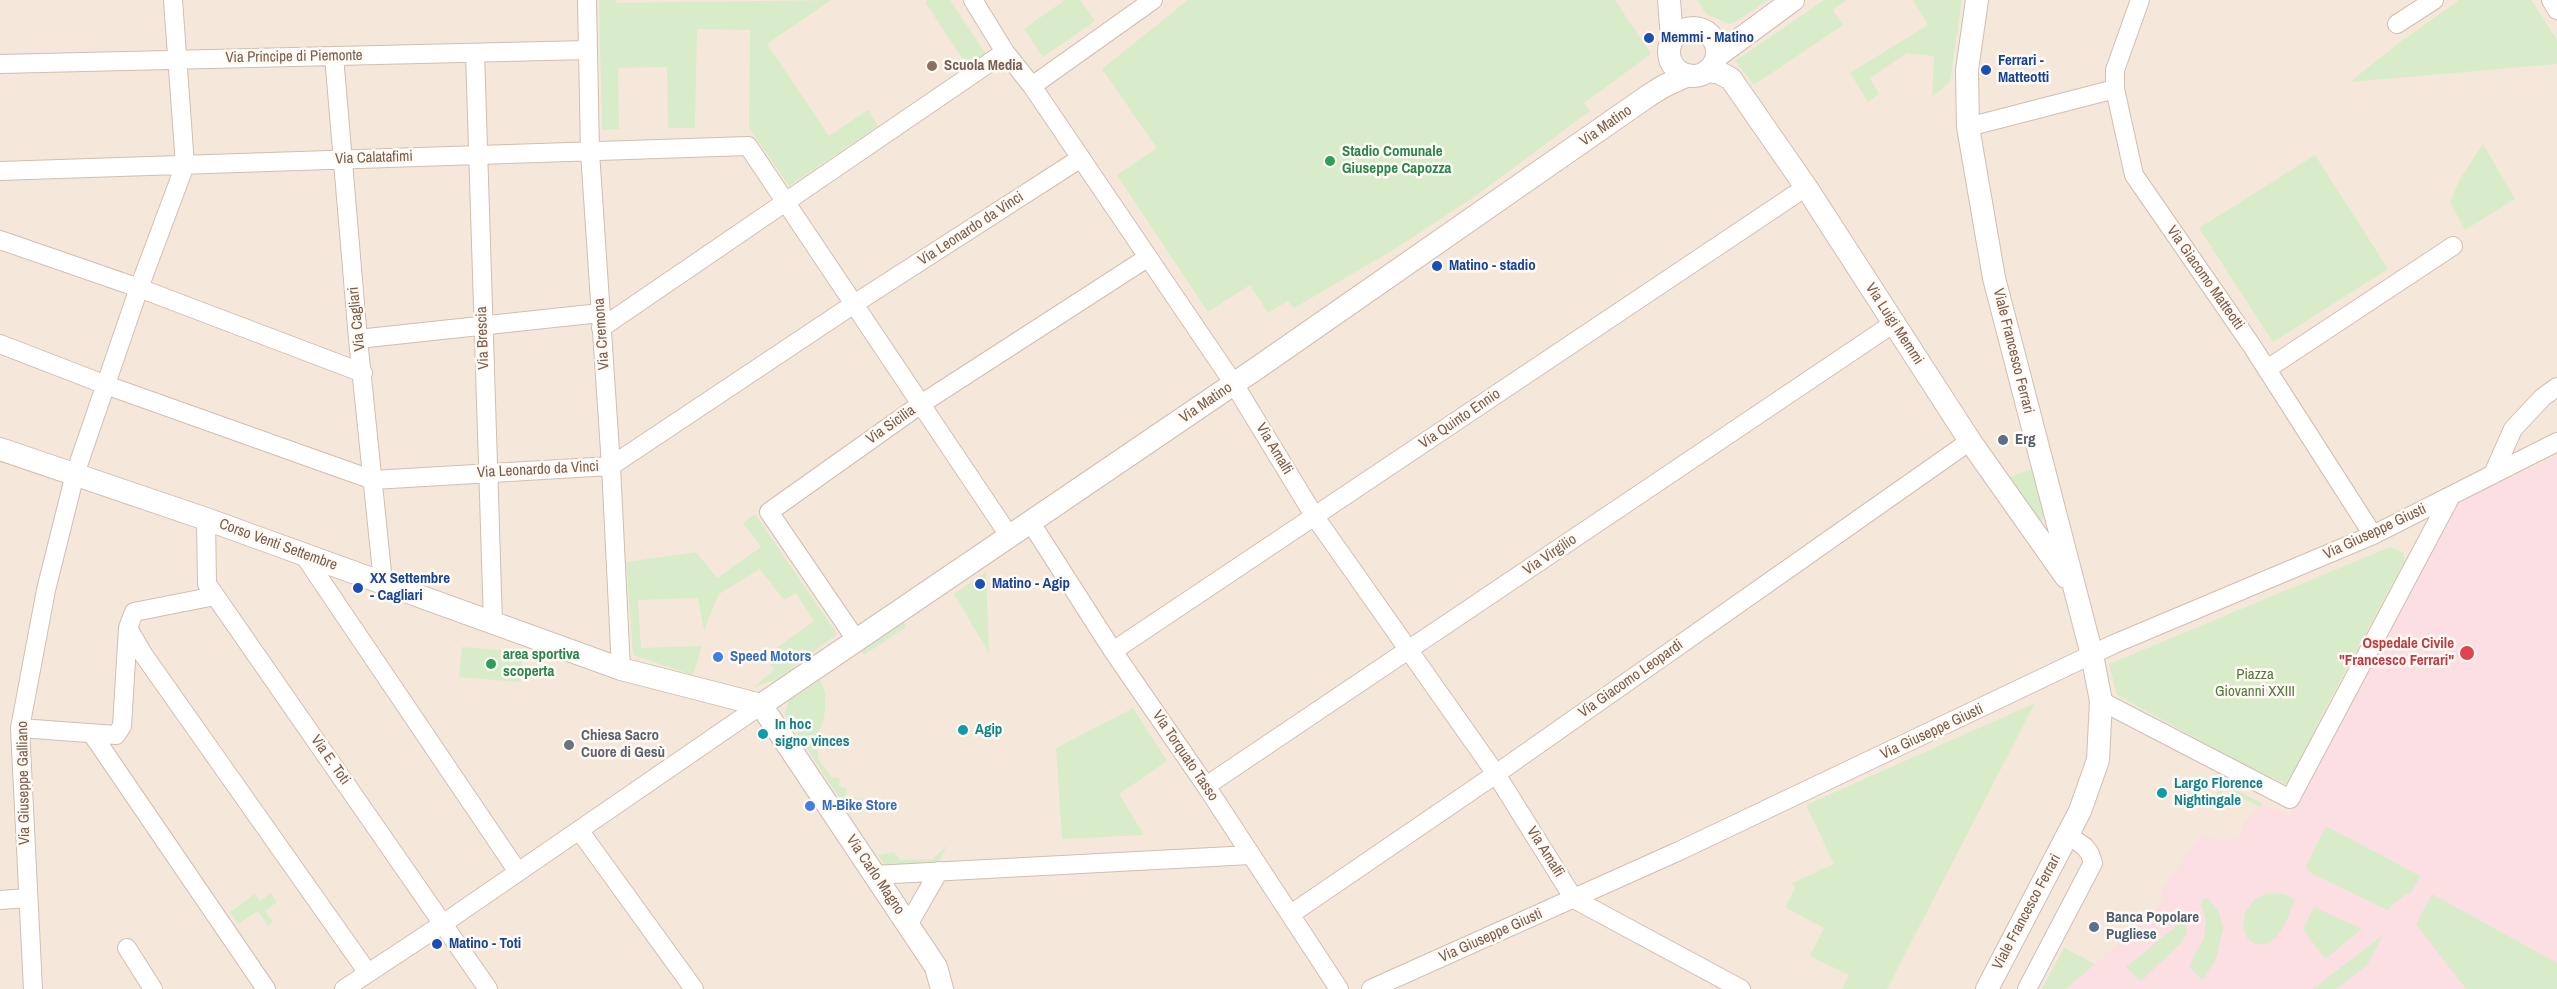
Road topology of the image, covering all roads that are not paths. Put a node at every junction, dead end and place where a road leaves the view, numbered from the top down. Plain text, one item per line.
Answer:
1 (173, 0) edge
2 (587, 0) edge
3 (972, 0) edge
4 (1153, 0) edge
5 (1669, 0) edge
6 (1676, 0) edge
7 (1793, 0) edge
8 (1977, 0) edge
9 (2140, 0) edge
10 (2434, 0) edge
11 (2551, 0) edge
12 (2557, 10) edge
13 (2397, 24) dead end
14 (1670, 46) junction
15 (588, 50) junction
16 (1005, 52) junction
17 (475, 53) junction
18 (1704, 53) junction
19 (334, 56) junction
20 (177, 59) junction
21 (0, 64) edge
22 (1032, 86) junction
23 (2115, 89) junction
24 (1648, 96) junction
25 (1968, 127) junction
26 (590, 152) junction
27 (478, 155) junction
28 (1081, 158) junction
29 (343, 159) junction
30 (185, 165) junction
31 (0, 171) edge
32 (1806, 187) junction
33 (786, 203) junction
34 (0, 240) edge
35 (2453, 246) dead end
36 (1147, 258) junction
37 (139, 288) junction
38 (854, 304) junction
39 (601, 320) junction
40 (1894, 323) junction
41 (482, 324) junction
42 (358, 339) junction
43 (0, 344) edge
44 (2267, 369) junction
45 (363, 373) junction
46 (1234, 384) junction
47 (106, 385) junction
48 (2557, 387) edge
49 (921, 404) junction
50 (1970, 441) junction
51 (2557, 442) edge
52 (0, 449) edge
53 (611, 466) junction
54 (489, 472) junction
55 (75, 474) junction
56 (2493, 474) junction
57 (373, 480) junction
58 (2451, 496) junction
59 (1315, 517) junction
60 (206, 519) junction
61 (1030, 523) junction
62 (2373, 535) junction
63 (1010, 537) junction
64 (303, 554) junction
65 (382, 582) junction
66 (2074, 588) junction
67 (215, 596) junction
68 (493, 623) junction
69 (128, 628) junction
70 (856, 640) junction
71 (1410, 649) junction
72 (1113, 651) junction
73 (2092, 655) junction
74 (621, 669) junction
75 (2101, 700) junction
76 (761, 705) junction
77 (20, 728) junction
78 (92, 734) junction
79 (1497, 774) junction
80 (1206, 786) junction
81 (579, 830) junction
82 (2068, 835) junction
83 (1250, 855) junction
84 (939, 871) junction
85 (518, 872) junction
86 (874, 875) junction
87 (28, 898) junction
88 (1574, 899) junction
89 (0, 900) edge
90 (1291, 914) junction
91 (444, 923) junction
92 (908, 925) junction
93 (127, 948) dead end
94 (368, 973) junction
95 (33, 989) edge
96 (153, 989) edge
97 (266, 989) edge
98 (344, 989) edge
99 (488, 989) edge
100 (694, 989) edge
101 (942, 989) edge
102 (1339, 989) edge
103 (1371, 989) edge
104 (1742, 989) edge
105 (1987, 989) edge
106 (2027, 989) edge

1 - 20 street
2 - 15 street, Via Cremona
3 - 16 street, Via Amalfi
4 - 22 street
5 - 14 street
6 - 18 street, Via Luigi Memmi
7 - 18 street, Via Matino
8 - 25 street, Viale Francesco Ferrari
9 - 23 street, Via Giacomo Matteotti
10 - 13 street
11 - 12 street
14 - 18 street
14 - 18 street
14 - 24 street, Via Matino
15 - 17 street, Via Principe di Piemonte
15 - 26 street, Via Cremona
16 - 22 street, Via Amalfi
16 - 33 street
17 - 19 street, Via Principe di Piemonte
17 - 27 street, Via Brescia
18 - 24 street, Via Matino
18 - 32 street, Via Luigi Memmi
19 - 20 street, Via Principe di Piemonte
19 - 29 street, Via Cagliari
20 - 21 street, Via Principe di Piemonte
20 - 30 street
22 - 28 street, Via Amalfi
23 - 25 street
23 - 44 street, Via Giacomo Matteotti
24 - 46 street, Via Matino
25 - 66 street, Viale Francesco Ferrari
26 - 27 street, Via Calatafimi
26 - 33 street, Via Calatafimi
26 - 39 street, Via Cremona
27 - 29 street, Via Calatafimi
27 - 41 street, Via Brescia
28 - 36 street, Via Amalfi
28 - 38 street, Via Leonardo da Vinci
29 - 30 street, Via Calatafimi
29 - 42 street, Via Cagliari
30 - 31 street, Via Calatafimi
30 - 37 street, Via Giuseppe Galliano
32 - 40 street, Via Luigi Memmi
32 - 59 street, Via Quinto Ennio
33 - 38 street
33 - 39 street
34 - 37 street
35 - 44 street
36 - 46 street, Via Amalfi
36 - 49 street, Via Sicilia
37 - 45 street
37 - 47 street, Via Giuseppe Galliano
38 - 49 street
38 - 53 street, Via Leonardo da Vinci
39 - 41 street
39 - 53 street, Via Cremona
40 - 50 street, Via Luigi Memmi
40 - 71 street, Via Virgilio
41 - 42 street
41 - 54 street, Via Brescia
42 - 45 street, Via Cagliari
43 - 47 street, Via Leonardo da Vinci
44 - 62 street, Via Giacomo Matteotti
45 - 57 street, Via Cagliari
46 - 59 street, Via Amalfi
46 - 61 street, Via Matino
47 - 55 street, Via Giuseppe Galliano
47 - 57 street, Via Leonardo da Vinci
48 - 56 street
49 - 63 street
49 - 70 street, Via Sicilia
50 - 66 street, Via Luigi Memmi
50 - 79 street, Via Giacomo Leopardi
51 - 56 street, Via Giuseppe Giusti
52 - 55 street, Corso Venti Settembre
53 - 54 street, Via Leonardo da Vinci
53 - 74 street, Via Cremona
54 - 57 street, Via Leonardo da Vinci
54 - 68 street, Via Brescia
55 - 60 street, Corso Venti Settembre
55 - 77 street, Via Giuseppe Galliano
56 - 58 street, Via Giuseppe Giusti
57 - 65 street, Via Cagliari
58 - 62 street, Via Giuseppe Giusti
58 - 75 street
59 - 71 street, Via Amalfi
59 - 72 street, Via Quinto Ennio
60 - 64 street, Corso Venti Settembre
60 - 67 street, Via E. Toti
61 - 63 street, Via Matino
61 - 72 street, Via Torquato Tasso
62 - 73 street, Via Giuseppe Giusti
63 - 70 street, Via Matino
64 - 65 street, Corso Venti Settembre
64 - 85 street
65 - 68 street, Corso Venti Settembre
66 - 73 street, Viale Francesco Ferrari
67 - 69 street
67 - 91 street, Via E. Toti
68 - 74 street, Corso Venti Settembre
69 - 78 street
69 - 94 street
70 - 76 street, Via Matino
71 - 79 street, Via Amalfi
71 - 80 street, Via Virgilio
72 - 80 street, Via Torquato Tasso
73 - 75 street, Viale Francesco Ferrari
73 - 88 street, Via Giuseppe Giusti
74 - 76 street, Corso Venti Settembre
75 - 82 street, Viale Francesco Ferrari
76 - 81 street
76 - 86 street, Via Carlo Magno
77 - 78 street
77 - 87 street, Via Giuseppe Galliano
78 - 97 street
79 - 88 street, Via Amalfi
79 - 90 street, Via Giacomo Leopardi
80 - 83 street, Via Torquato Tasso
81 - 85 street
81 - 100 street
82 - 105 street, Viale Francesco Ferrari
82 - 106 street, Viale Francesco Ferrari
83 - 84 street
83 - 90 street, Via Torquato Tasso
84 - 86 street
84 - 92 street
85 - 91 street
86 - 92 street, Via Carlo Magno
87 - 89 street
87 - 95 street, Via Giuseppe Galliano
88 - 103 street, Via Giuseppe Giusti
88 - 104 street
90 - 102 street, Via Torquato Tasso
91 - 94 street
91 - 99 street, Via E. Toti
92 - 101 street, Via Carlo Magno
93 - 96 street
94 - 98 street

